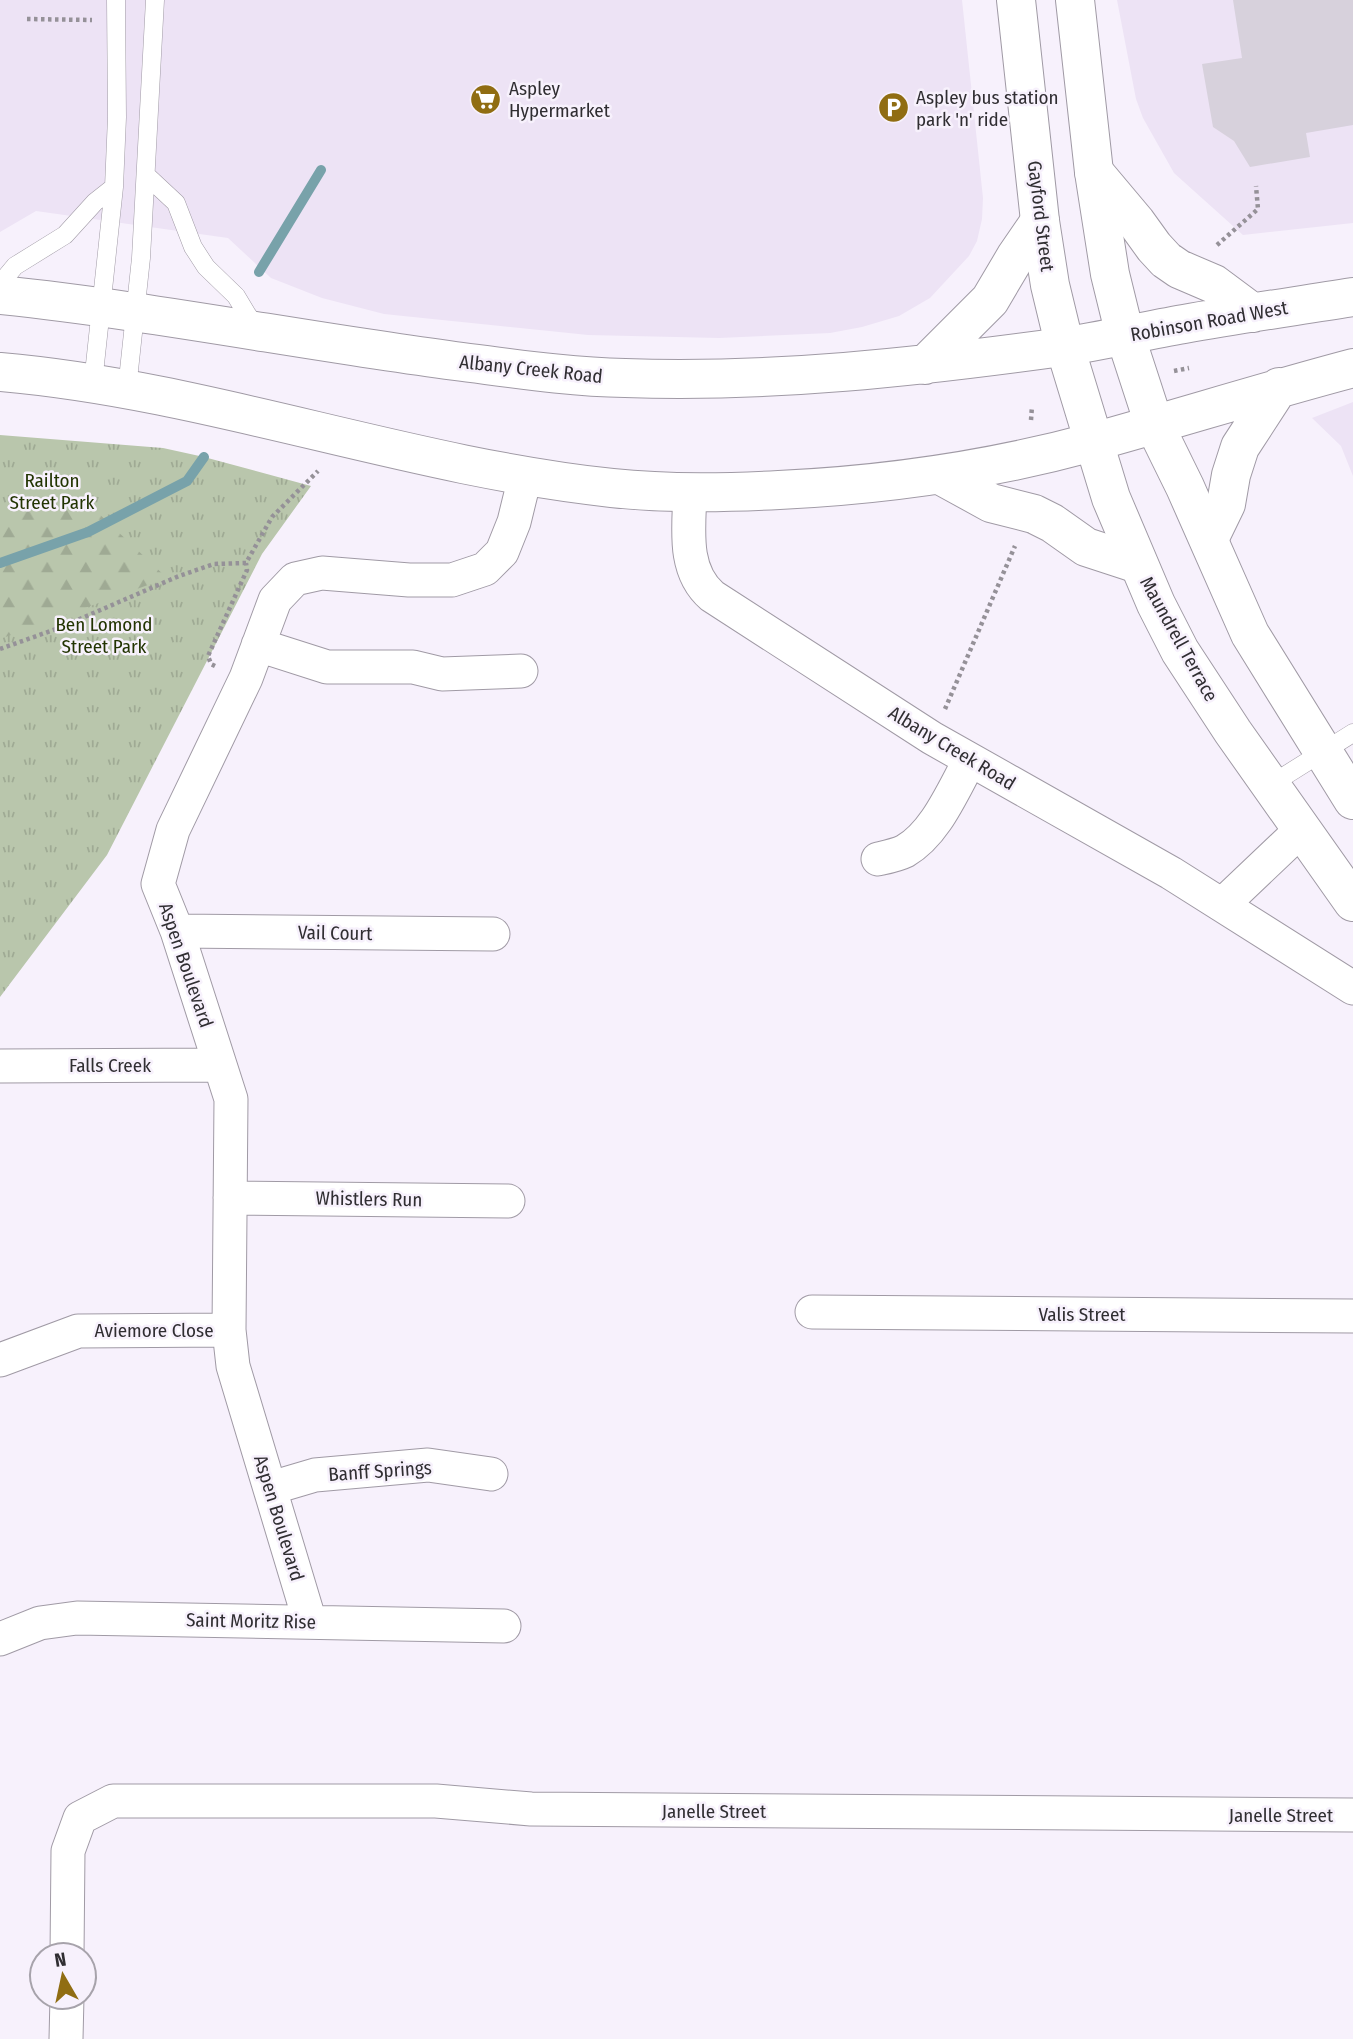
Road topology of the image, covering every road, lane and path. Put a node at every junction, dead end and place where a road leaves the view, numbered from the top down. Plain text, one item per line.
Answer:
1 (117, 0) edge
2 (155, 0) edge
3 (1016, 0) edge
4 (1075, 0) edge
5 (94, 10) dead end
6 (27, 19) dead end
7 (1094, 172) junction
8 (146, 175) junction
9 (1256, 186) dead end
10 (114, 187) junction
11 (1040, 221) junction
12 (1208, 252) dead end
13 (0, 284) edge
14 (0, 295) edge
15 (1353, 297) edge
16 (119, 308) junction
17 (1254, 313) junction
18 (256, 330) junction
19 (1125, 335) junction
20 (1065, 347) junction
21 (925, 365) junction
22 (1353, 368) edge
23 (0, 372) edge
24 (110, 386) junction
25 (1279, 387) junction
26 (1154, 424) junction
27 (1092, 442) junction
28 (318, 471) dead end
29 (940, 475) junction
30 (526, 477) junction
31 (690, 492) junction
32 (1018, 540) dead end
33 (1209, 540) junction
34 (246, 563) junction
35 (1138, 564) junction
36 (258, 645) junction
37 (0, 649) edge
38 (225, 670) dead end
39 (521, 671) dead end
40 (932, 738) junction
41 (1338, 742) edge
42 (970, 760) junction
43 (1270, 785) junction
44 (1353, 800) edge
45 (1302, 829) junction
46 (878, 859) dead end
47 (1353, 902) edge
48 (1222, 905) junction
49 (177, 931) junction
50 (493, 934) dead end
51 (1353, 988) edge
52 (220, 1065) junction
53 (0, 1066) edge
54 (230, 1198) junction
55 (508, 1201) dead end
56 (812, 1312) dead end
57 (1353, 1316) edge
58 (229, 1329) junction
59 (0, 1360) edge
60 (491, 1474) dead end
61 (271, 1488) junction
62 (310, 1622) junction
63 (505, 1626) dead end
64 (0, 1639) edge
65 (1353, 1815) edge
66 (67, 1941) edge
67 (67, 2011) edge
68 (66, 2039) edge

1 - 10 lane
2 - 8 lane
3 - 11 main road, Gayford Street
4 - 7 main road
5 - 6 path
7 - 17 main road
7 - 19 main road
8 - 16 lane
8 - 18 lane
9 - 12 path
10 - 13 lane
10 - 16 lane
11 - 20 main road, Gayford Street
11 - 21 main road
14 - 16 main road, Albany Creek Road
15 - 17 main road, Robinson Road West
16 - 18 main road, Albany Creek Road
16 - 24 lane
16 - 24 lane
17 - 19 main road, Robinson Road West
18 - 21 main road, Albany Creek Road
19 - 20 main road, Robinson Road West
19 - 26 main road
20 - 21 main road, Albany Creek Road
20 - 27 main road, Maundrell Terrace
22 - 25 main road
23 - 24 main road
24 - 30 main road
25 - 26 main road
25 - 33 main road
26 - 27 main road
26 - 33 main road
27 - 29 main road
27 - 35 main road, Maundrell Terrace
28 - 34 path
29 - 31 main road
29 - 35 main road
30 - 31 main road
30 - 36 street, Aspen Boulevard
31 - 40 street, Albany Creek Road
32 - 40 path
33 - 41 main road
34 - 37 path
34 - 38 path
35 - 43 main road, Maundrell Terrace
36 - 39 street
36 - 49 street, Aspen Boulevard
40 - 42 street, Albany Creek Road
41 - 43 lane
41 - 44 main road
42 - 46 street
42 - 48 street, Albany Creek Road
43 - 45 main road, Maundrell Terrace
45 - 47 main road, Maundrell Terrace
45 - 48 street
48 - 51 street, Albany Creek Road
49 - 50 street, Vail Court
49 - 52 street, Aspen Boulevard
52 - 53 street, Falls Creek
52 - 54 street, Aspen Boulevard
54 - 55 street, Whistlers Run
54 - 58 street, Aspen Boulevard
56 - 57 street, Valis Street
58 - 59 street, Aviemore Close
58 - 61 street, Aspen Boulevard
60 - 61 street, Banff Springs
61 - 62 street, Aspen Boulevard
62 - 63 street, Saint Moritz Rise
62 - 64 street, Saint Moritz Rise
65 - 66 street, Janelle Street
67 - 68 street

